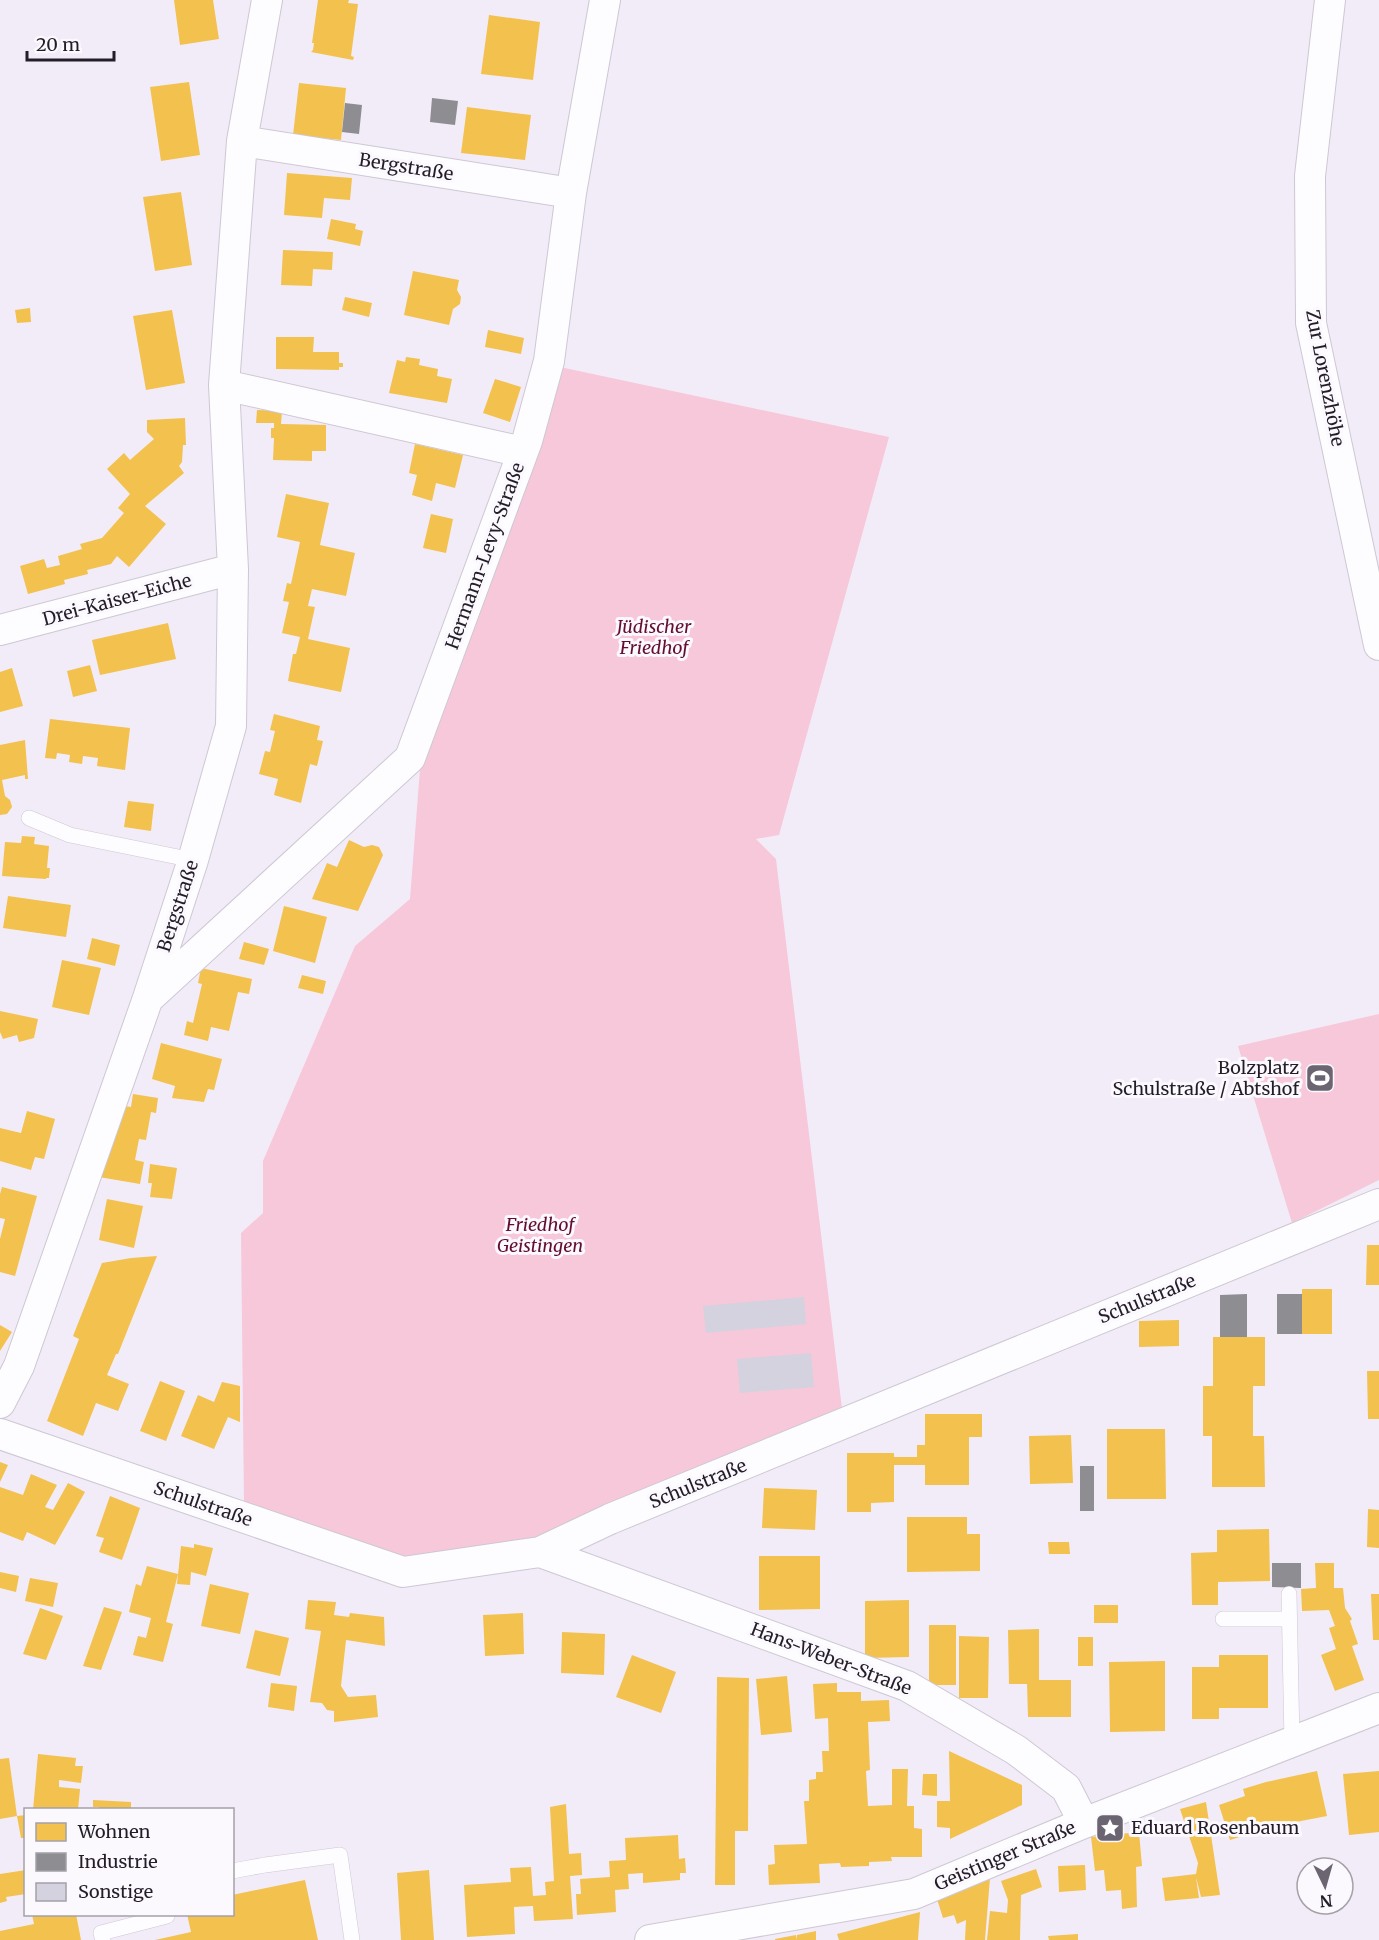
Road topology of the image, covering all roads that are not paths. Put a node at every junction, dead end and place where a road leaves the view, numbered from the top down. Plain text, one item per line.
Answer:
1 (267, 0) edge
2 (605, 0) edge
3 (1330, 0) edge
4 (242, 141) junction
5 (571, 194) junction
6 (224, 385) junction
7 (523, 452) junction
8 (233, 569) junction
9 (0, 630) edge
10 (1379, 645) edge
11 (29, 818) dead end
12 (193, 860) junction
13 (148, 998) junction
14 (1379, 1204) edge
15 (0, 1403) edge
16 (0, 1434) edge
17 (540, 1552) junction
18 (1289, 1594) dead end
19 (1289, 1619) junction
20 (1223, 1620) dead end
21 (1379, 1708) edge
22 (1292, 1742) junction
23 (1084, 1823) junction
24 (234, 1871) edge
25 (167, 1916) edge
26 (727, 1933) edge
27 (103, 1940) edge
28 (351, 1940) edge
29 (650, 1940) edge

1 - 4 street, Bergstraße
2 - 5 street, Hermann-Levy-Straße
3 - 10 street, Zur Lorenzhöhe
4 - 5 street, Bergstraße
4 - 6 street, Bergstraße
5 - 7 street, Hermann-Levy-Straße
6 - 7 street
6 - 8 street, Bergstraße
7 - 13 street, Hermann-Levy-Straße
8 - 9 street, Drei-Kaiser-Eiche
8 - 12 street, Bergstraße
11 - 12 lane
12 - 13 street, Bergstraße
13 - 15 street, Bergstraße
14 - 17 street, Schulstraße
16 - 17 street, Schulstraße
17 - 23 street, Hans-Weber-Straße
18 - 19 lane
19 - 20 lane
19 - 22 lane
21 - 22 street, Geistinger Straße
22 - 23 street, Geistinger Straße
23 - 26 street, Geistinger Straße
24 - 28 lane
25 - 27 lane
26 - 29 street, Geistinger Straße

